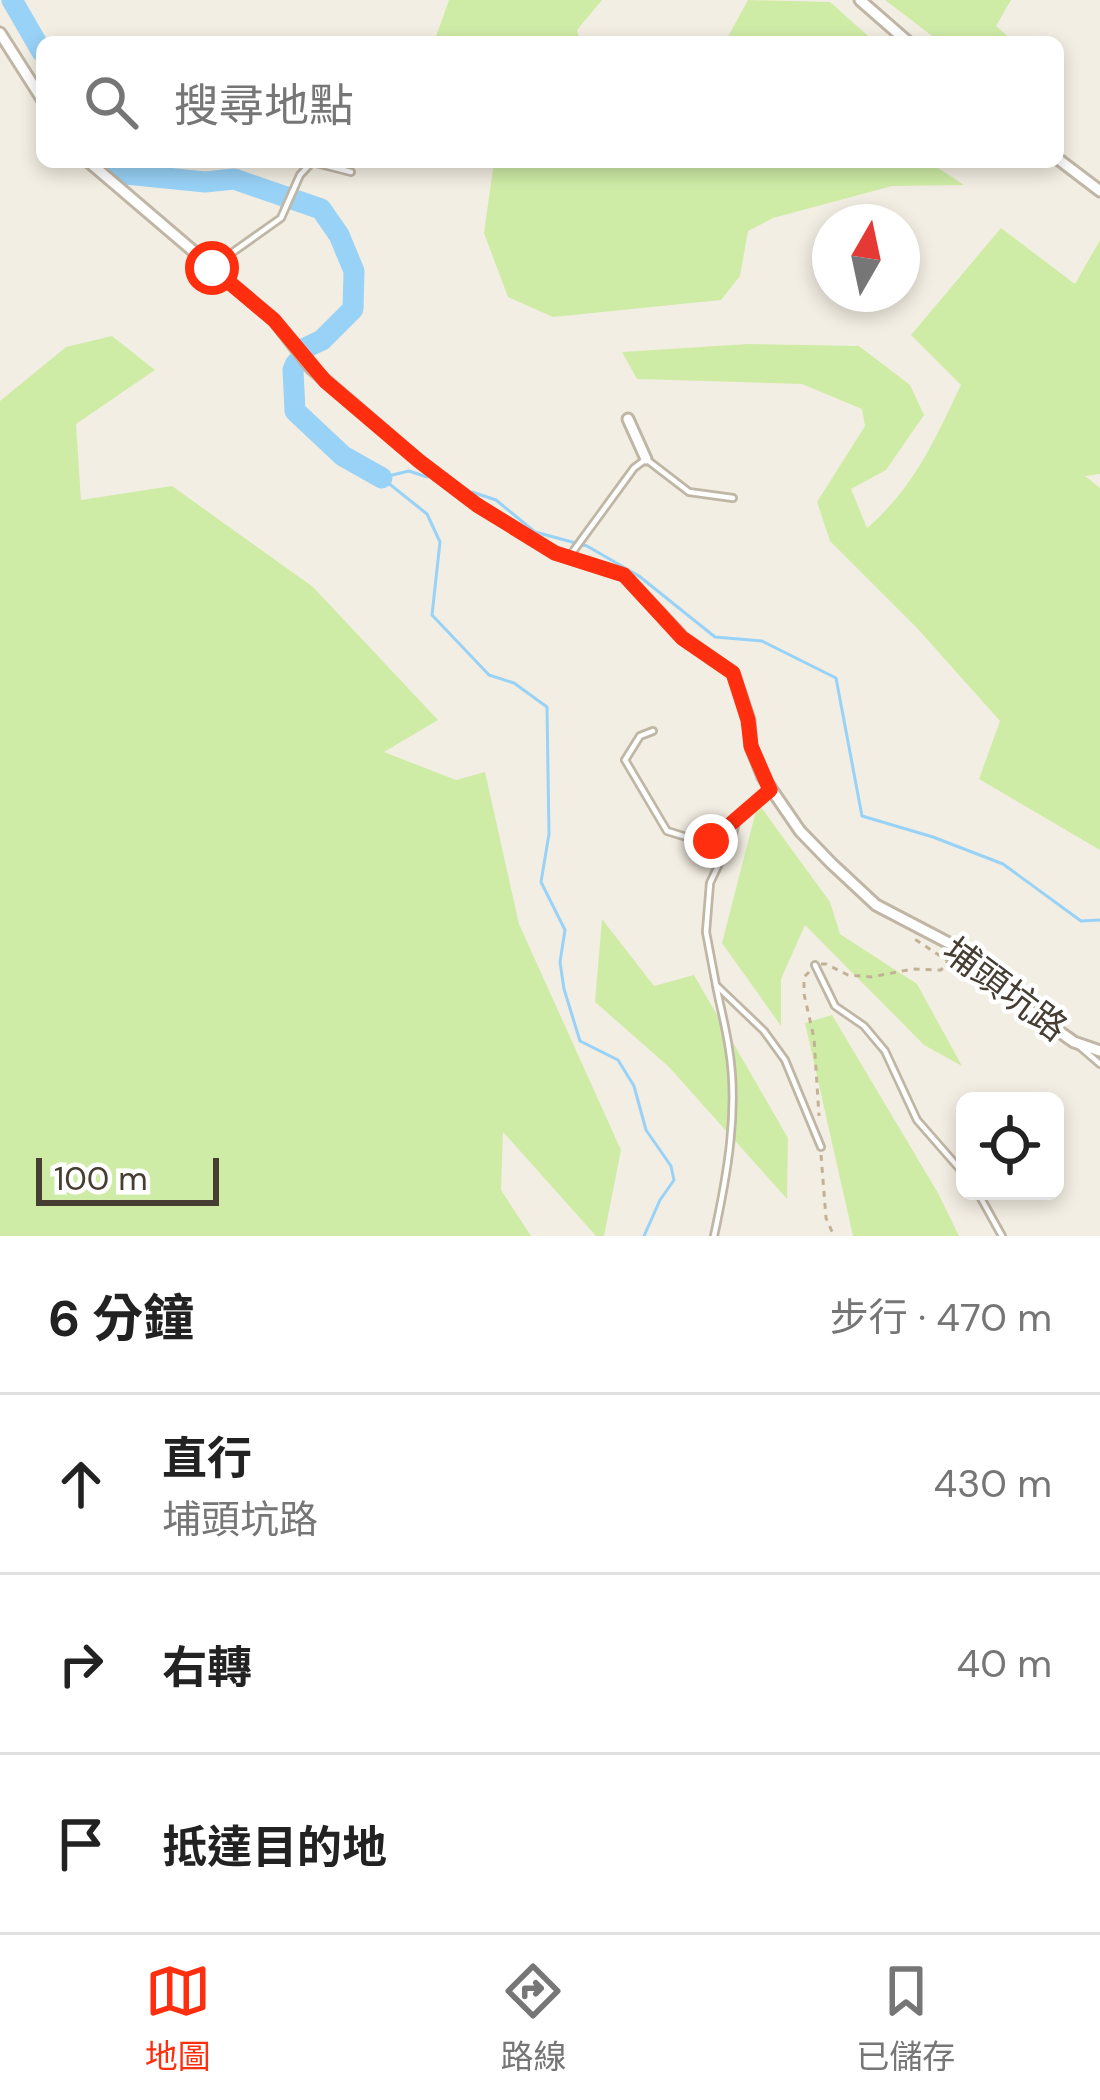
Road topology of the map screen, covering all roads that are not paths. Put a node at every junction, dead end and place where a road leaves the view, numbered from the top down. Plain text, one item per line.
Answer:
1 (860, 0) edge
2 (0, 33) edge
3 (901, 36) edge
4 (36, 90) edge
5 (1064, 164) edge
6 (100, 168) edge
7 (306, 168) edge
8 (335, 168) edge
9 (351, 172) dead end
10 (1100, 191) edge
11 (212, 268) junction
12 (628, 419) dead end
13 (646, 459) junction
14 (733, 499) dead end
15 (571, 554) junction
16 (653, 731) dead end
17 (770, 790) junction
18 (738, 815) junction
19 (815, 965) road end
20 (716, 985) junction
21 (1074, 1042) junction
22 (1100, 1051) edge
23 (1100, 1064) edge
24 (821, 1147) road end
25 (956, 1165) edge
26 (982, 1200) edge
27 (714, 1236) edge
28 (1002, 1236) edge

1 - 3 street
2 - 4 street
5 - 10 street
6 - 11 street, 埔頭坑路
7 - 11 lane
8 - 9 lane
11 - 15 street, 埔頭坑路
12 - 13 street
13 - 14 lane
13 - 15 lane
15 - 17 street, 埔頭坑路
16 - 18 lane
17 - 18 lane
17 - 21 street, 埔頭坑路
18 - 20 lane
19 - 25 lane
20 - 24 lane
20 - 27 lane
21 - 22 street, 埔頭坑路
21 - 23 lane
26 - 28 lane

